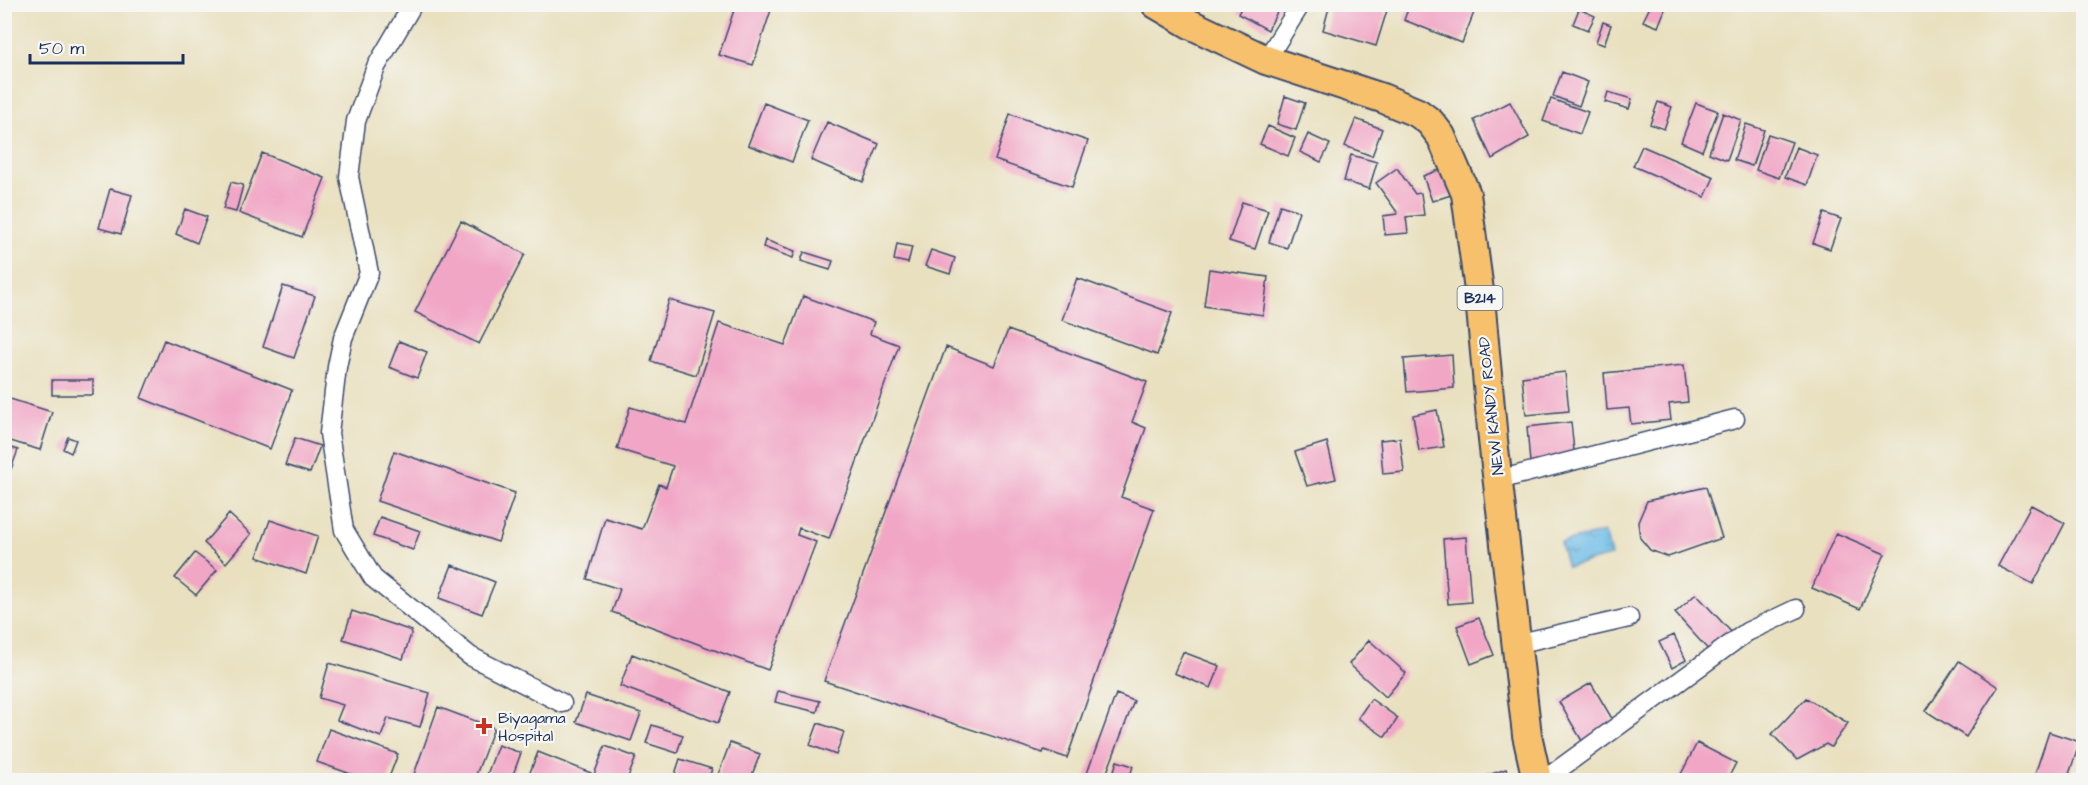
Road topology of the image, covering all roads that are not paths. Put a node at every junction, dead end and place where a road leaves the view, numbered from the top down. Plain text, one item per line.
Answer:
1 (412, 4) edge
2 (1156, 4) edge
3 (1301, 4) edge
4 (1266, 60) junction
5 (1735, 419) dead end
6 (1498, 480) junction
7 (1796, 609) dead end
8 (1629, 618) dead end
9 (1516, 644) junction
10 (562, 703) dead end
11 (1537, 780) edge
12 (1544, 780) edge

1 - 10 street
2 - 4 main road, NEW KANDY ROAD / B214
3 - 4 street
4 - 6 main road, NEW KANDY ROAD / B214
5 - 6 street
6 - 9 main road, NEW KANDY ROAD / B214
7 - 12 street
8 - 9 street
9 - 11 main road, NEW KANDY ROAD / B214

